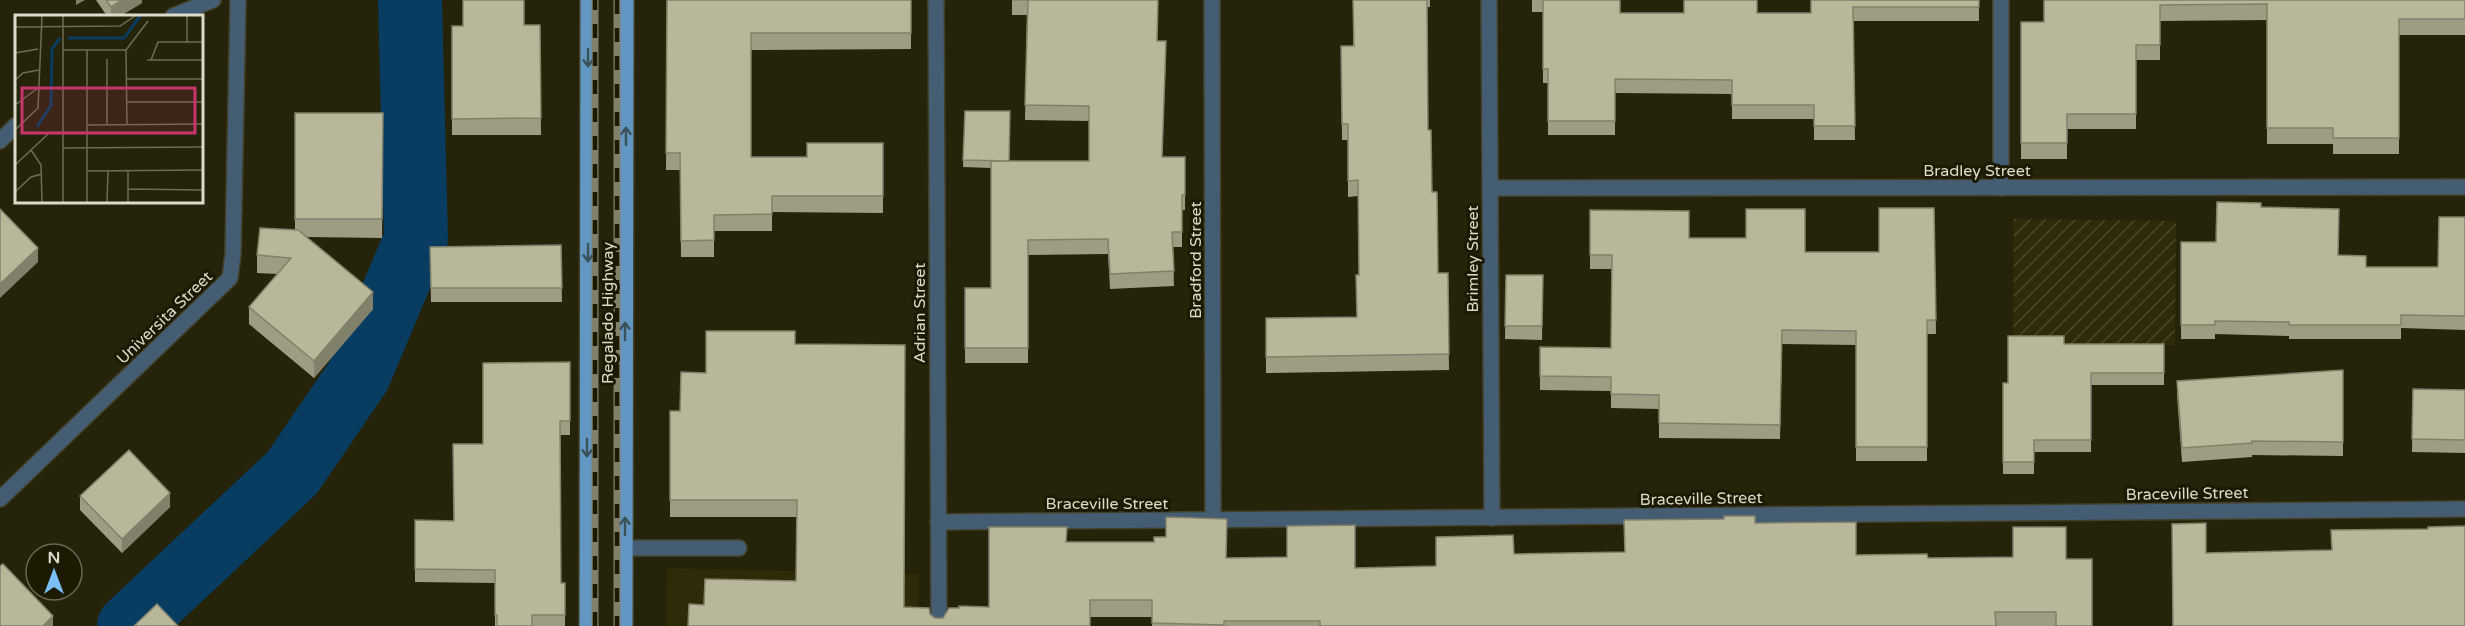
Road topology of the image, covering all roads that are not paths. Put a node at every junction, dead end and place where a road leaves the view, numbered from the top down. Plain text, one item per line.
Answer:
1 (213, 0) edge
2 (238, 0) edge
3 (588, 0) edge
4 (626, 0) edge
5 (936, 0) edge
6 (1212, 0) edge
7 (1489, 0) edge
8 (2001, 0) edge
9 (176, 15) edge
10 (15, 126) edge
11 (0, 141) edge
12 (1490, 188) junction
13 (2001, 188) junction
14 (2465, 188) edge
15 (0, 499) edge
16 (2465, 509) edge
17 (1492, 518) junction
18 (1214, 520) junction
19 (938, 522) junction
20 (625, 548) junction
21 (739, 548) dead end
22 (587, 626) edge
23 (625, 626) edge
24 (939, 626) edge

1 - 9 street
2 - 15 street, Universita Street
3 -> 22 main road, Regalado Highway
20 -> 4 main road, Regalado Highway
5 - 19 street, Adrian Street
6 - 18 street, Bradford Street
7 - 12 street, Brimley Street
8 - 13 street
10 - 11 street
12 - 13 street, Bradley Street
12 - 17 street, Brimley Street
13 - 14 street, Bradley Street
16 - 17 street, Braceville Street
17 - 18 street, Braceville Street
18 - 19 street, Braceville Street
19 - 24 street, Adrian Street
20 - 21 street
20 - 23 main road, Regalado Highway

